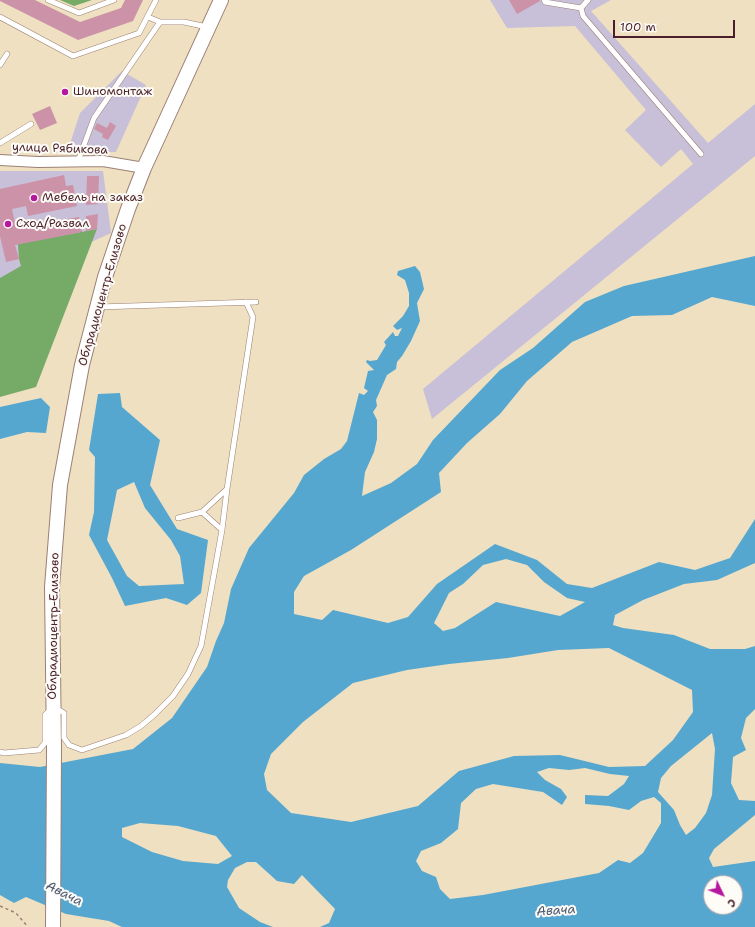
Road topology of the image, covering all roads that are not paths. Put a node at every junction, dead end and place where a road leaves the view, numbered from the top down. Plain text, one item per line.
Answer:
1 (48, 0) edge
2 (114, 0) edge
3 (156, 0) edge
4 (221, 0) edge
5 (544, 0) edge
6 (588, 0) edge
7 (581, 8) junction
8 (0, 17) edge
9 (148, 17) junction
10 (160, 22) junction
11 (208, 27) junction
12 (7, 54) dead end
13 (0, 65) edge
14 (31, 124) dead end
15 (0, 143) edge
16 (701, 154) dead end
17 (0, 160) edge
18 (78, 161) junction
19 (144, 168) junction
20 (246, 302) junction
21 (256, 302) dead end
22 (97, 307) junction
23 (226, 489) junction
24 (202, 512) junction
25 (178, 518) dead end
26 (222, 530) junction
27 (54, 706) junction
28 (0, 752) edge
29 (53, 927) edge

1 - 2 lane
3 - 9 lane
4 - 11 street, Облрадиоцентр-Елизово
5 - 7 lane
6 - 7 lane
7 - 16 lane
8 - 9 lane
9 - 10 lane
10 - 11 lane
10 - 18 lane
11 - 19 street, Облрадиоцентр-Елизово
12 - 13 lane
14 - 15 lane
17 - 18 street, улица Рябикова
18 - 19 street, улица Рябикова
19 - 22 street, Облрадиоцентр-Елизово
20 - 21 lane
20 - 22 lane
20 - 23 lane
22 - 27 street, Облрадиоцентр-Елизово
23 - 24 lane
23 - 26 lane
24 - 25 lane
24 - 26 lane
26 - 27 lane
27 - 28 lane
27 - 29 street, Облрадиоцентр-Елизово

